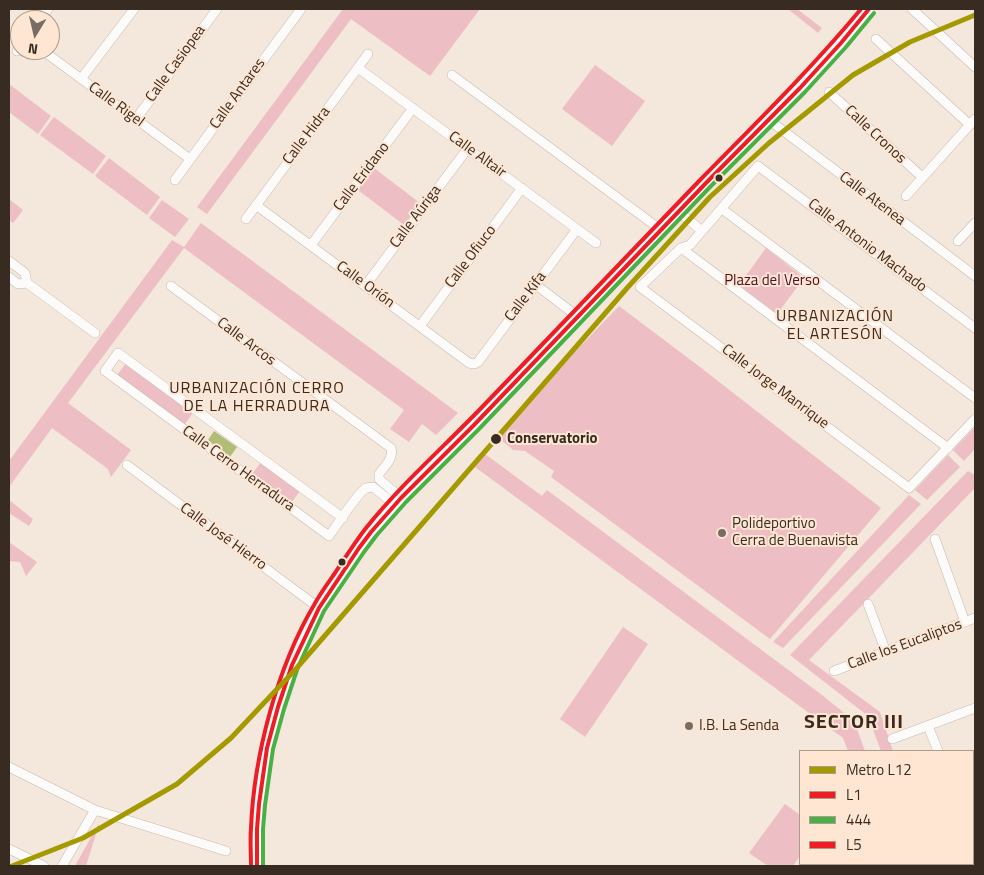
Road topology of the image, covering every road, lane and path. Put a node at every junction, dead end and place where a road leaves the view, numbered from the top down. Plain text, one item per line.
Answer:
1 (134, 9) edge
2 (217, 9) edge
3 (301, 9) edge
4 (869, 9) edge
5 (912, 9) edge
6 (876, 39) dead end
7 (368, 54) dead end
8 (55, 60) edge
9 (975, 67) edge
10 (358, 68) junction
11 (452, 75) dead end
12 (81, 79) junction
13 (829, 92) dead end
14 (413, 108) junction
15 (136, 119) junction
16 (769, 120) junction
17 (973, 122) edge
18 (468, 148) junction
19 (190, 158) junction
20 (922, 177) junction
21 (175, 180) dead end
22 (522, 188) junction
23 (906, 196) dead end
24 (256, 205) junction
25 (722, 209) junction
26 (679, 212) junction
27 (246, 219) dead end
28 (975, 223) edge
29 (577, 228) junction
30 (661, 230) junction
31 (702, 231) junction
32 (958, 241) dead end
33 (596, 243) dead end
34 (311, 246) junction
35 (681, 248) junction
36 (9, 261) edge
37 (975, 276) edge
38 (9, 277) edge
39 (27, 284) junction
40 (535, 284) junction
41 (171, 286) dead end
42 (365, 286) junction
43 (578, 317) junction
44 (420, 326) junction
45 (975, 328) edge
46 (94, 333) dead end
47 (474, 364) joint
48 (975, 398) edge
49 (975, 419) edge
50 (948, 448) junction
51 (127, 466) dead end
52 (398, 502) junction
53 (343, 518) junction
54 (935, 539) dead end
55 (868, 604) dead end
56 (319, 608) junction
57 (975, 618) edge
58 (965, 622) junction
59 (886, 652) junction
60 (834, 671) dead end
61 (975, 708) edge
62 (928, 726) junction
63 (892, 739) dead end
64 (938, 750) edge
65 (9, 767) edge
66 (95, 810) junction
67 (9, 848) edge
68 (226, 851) dead end
69 (44, 866) edge
70 (62, 866) edge
71 (257, 866) edge

1 - 12 street
2 - 15 street, Calle Casiopea
3 - 19 street, Calle Antares
4 - 16 street
5 - 9 street
6 - 17 street
7 - 10 street, Calle Hidra
8 - 12 street, Calle Rigel
10 - 14 street, Calle Altair
10 - 24 street, Calle Hidra
11 - 30 street
12 - 15 street, Calle Rigel
13 - 20 street, Calle Cronos
14 - 18 street, Calle Altair
14 - 34 street, Calle Eridano
15 - 19 street, Calle Rigel
16 - 26 street
16 - 37 street, Calle Atenea
17 - 20 street, Calle Atenea
18 - 22 street, Calle Altair
18 - 42 street, Calle Aúriga
19 - 21 street, Calle Antares
20 - 23 street, Calle Atenea
22 - 29 street, Calle Altair
22 - 44 street, Calle Ofiuco
24 - 27 street, Calle Hidra
24 - 34 street, Calle Orión
25 - 31 street
25 - 45 street, Calle Antonio Machado
25 - 48 street
26 - 30 street
26 - 31 street
28 - 32 street
29 - 33 street, Calle Altair
29 - 40 street, Calle Kifa
30 - 43 street
31 - 35 street
34 - 42 street, Calle Orión
35 - 50 street
35 - 50 street, Calle Jorge Manrique
36 - 39 street
38 - 39 street
39 - 46 street
40 - 43 street
40 - 47 street, Calle Kifa
41 - 52 street, Calle Arcos
42 - 44 street, Calle Orión
43 - 52 street
44 - 47 street, Calle Orión
49 - 50 street
51 - 56 street, Calle José Hierro
52 - 53 street, Calle Cerro Herradura
52 - 56 street
53 - 53 street, Calle Cerro Herradura
54 - 58 street
55 - 59 street
56 - 71 street
57 - 58 street, Calle los Eucaliptos
58 - 59 street, Calle los Eucaliptos
59 - 60 street, Calle los Eucaliptos
61 - 62 street
62 - 63 street
62 - 64 street
65 - 66 street
66 - 68 street
66 - 70 street
67 - 69 street

